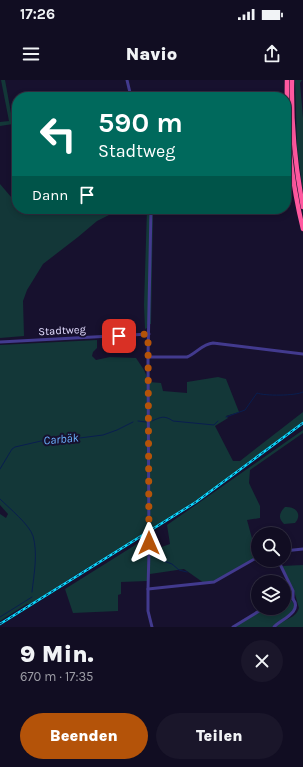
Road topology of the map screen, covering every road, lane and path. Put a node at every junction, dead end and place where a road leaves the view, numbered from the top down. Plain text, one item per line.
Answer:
1 (127, 80) edge
2 (287, 80) edge
3 (292, 80) edge
4 (130, 92) edge
5 (287, 92) edge
6 (291, 156) edge
7 (303, 207) edge
8 (151, 214) edge
9 (303, 229) edge
10 (148, 334) junction
11 (0, 342) edge
12 (303, 354) edge
13 (148, 357) junction
14 (303, 549) edge
15 (291, 550) edge
16 (251, 561) edge
17 (281, 567) edge
18 (148, 590) junction
19 (293, 599) joint
20 (253, 615) edge
21 (275, 626) edge
22 (152, 627) edge
23 (233, 627) edge

1 - 4 street
2 - 5 highway
3 - 7 highway
6 - 9 highway
8 - 10 street
10 - 11 street, Stadtweg
10 - 13 street
12 - 13 street
13 - 18 street
14 - 15 street
16 - 18 street
17 - 19 street
18 - 22 street
19 - 21 street
20 - 23 street

